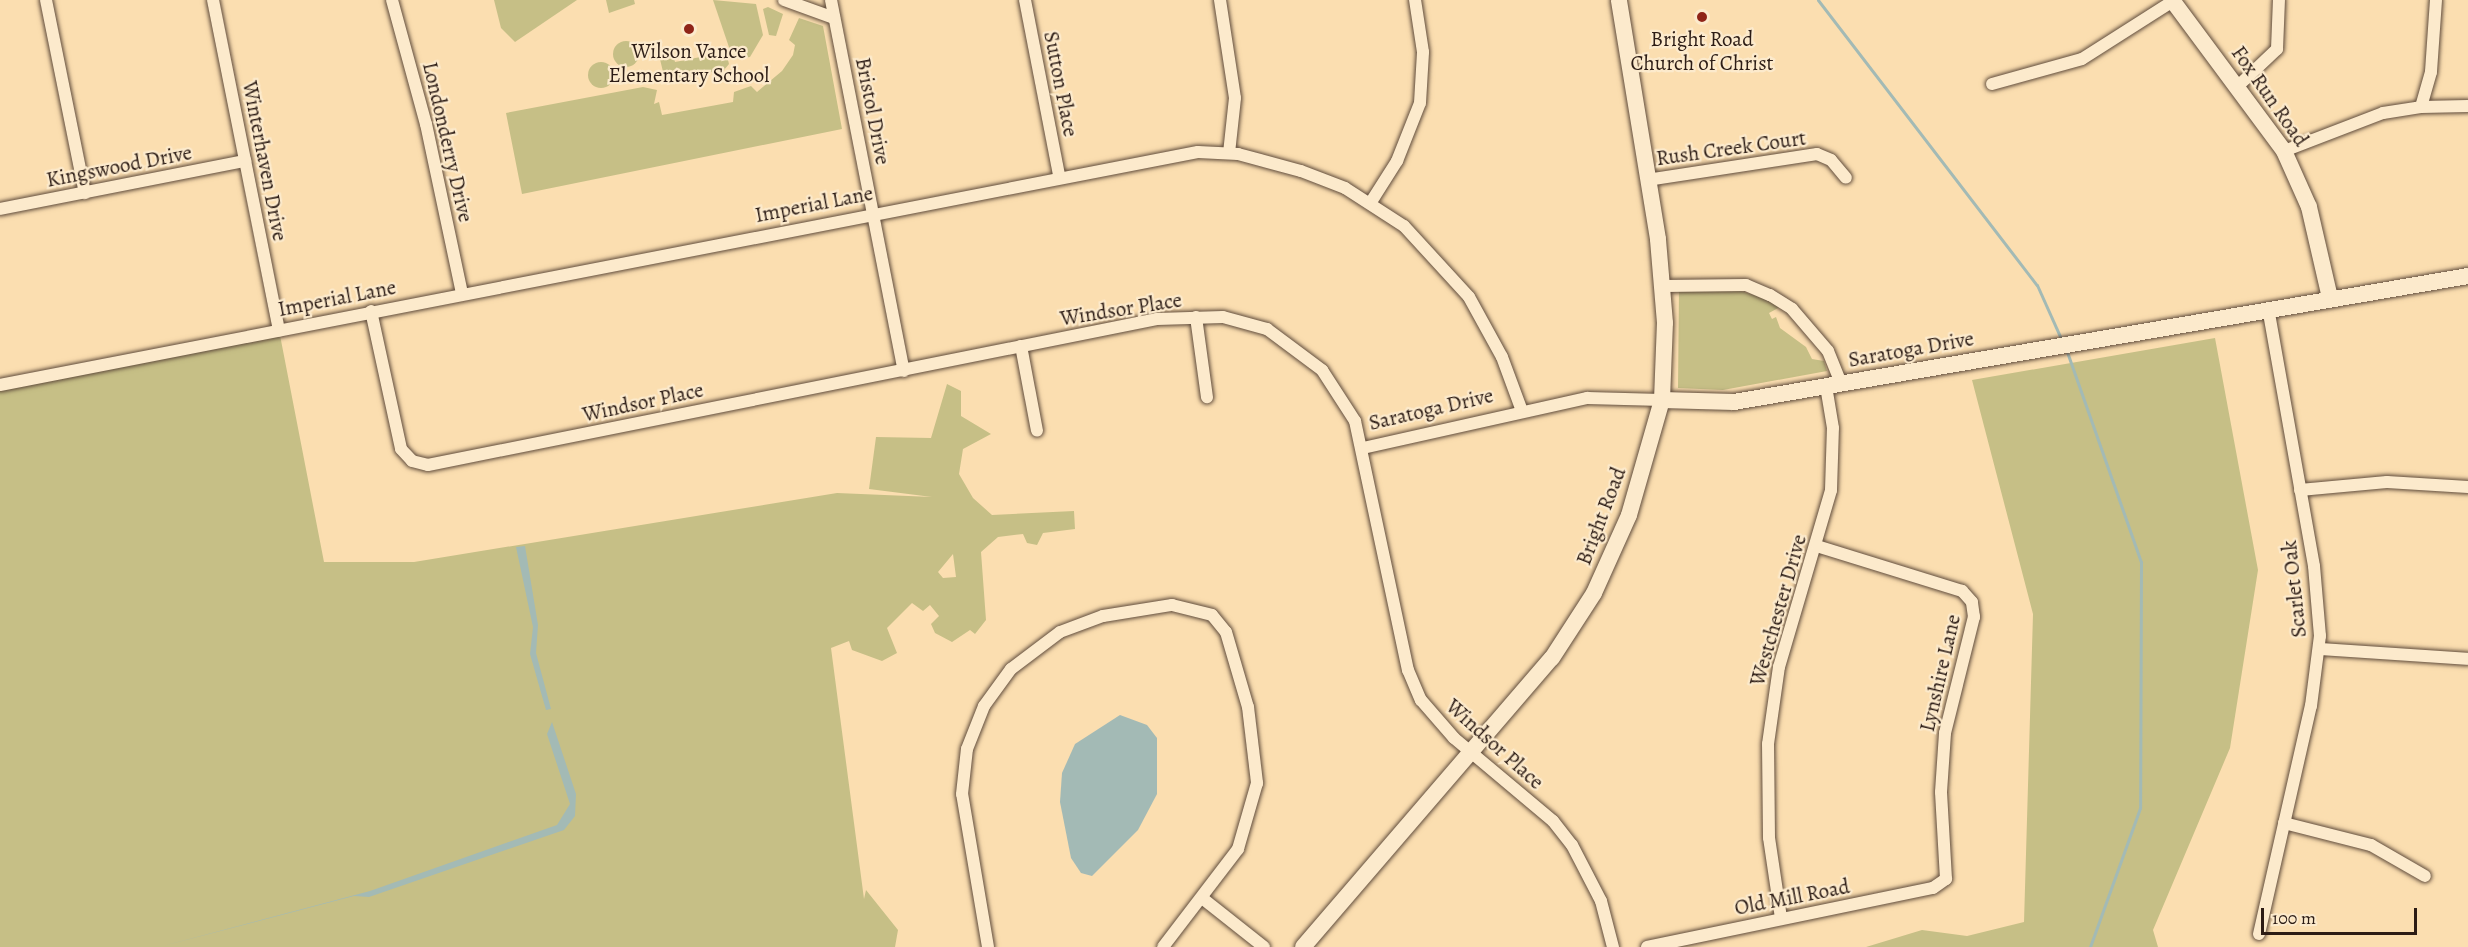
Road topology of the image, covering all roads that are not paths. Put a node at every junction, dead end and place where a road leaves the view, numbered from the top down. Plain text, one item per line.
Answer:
1 (46, 0) edge
2 (213, 0) edge
3 (392, 0) edge
4 (784, 0) edge
5 (831, 0) edge
6 (1025, 0) edge
7 (1220, 0) edge
8 (1415, 0) edge
9 (1619, 0) edge
10 (2279, 0) edge
11 (2436, 0) edge
12 (2172, 1) edge
13 (834, 18) junction
14 (1992, 84) dead end
15 (2238, 86) junction
16 (2468, 106) edge
17 (2421, 107) junction
18 (2284, 151) junction
19 (1229, 153) junction
20 (245, 161) junction
21 (1059, 175) junction
22 (1846, 177) dead end
23 (1647, 180) junction
24 (85, 193) junction
25 (1371, 202) junction
26 (0, 210) edge
27 (873, 212) junction
28 (2468, 276) edge
29 (1664, 286) junction
30 (462, 293) junction
31 (2330, 298) junction
32 (2268, 309) junction
33 (371, 311) junction
34 (1196, 317) junction
35 (279, 330) junction
36 (1021, 346) junction
37 (904, 371) junction
38 (0, 385) edge
39 (1834, 385) junction
40 (1207, 398) dead end
41 (1662, 400) junction
42 (1522, 411) junction
43 (1037, 431) dead end
44 (1363, 448) junction
45 (2468, 487) edge
46 (2300, 490) junction
47 (1817, 546) junction
48 (2319, 649) junction
49 (2468, 659) edge
50 (1472, 753) junction
51 (2284, 823) junction
52 (2425, 876) dead end
53 (1943, 882) joint
54 (1202, 898) junction
55 (1781, 918) junction
56 (2259, 934) dead end
57 (988, 947) edge
58 (1163, 947) edge
59 (1264, 947) edge
60 (1303, 947) edge
61 (1613, 947) edge
62 (1647, 947) edge

1 - 24 street
2 - 20 street, Winterhaven Drive
3 - 30 street, Londonderry Drive
4 - 13 street
5 - 13 street, Bristol Drive
6 - 21 street, Sutton Place
7 - 19 street
8 - 25 street
9 - 23 street, Bright Road
10 - 15 street
11 - 17 street
12 - 14 street
12 - 15 street, Fox Run Road
13 - 27 street, Bristol Drive
15 - 18 street, Fox Run Road
16 - 17 street
17 - 18 street
18 - 31 street, Fox Run Road
19 - 21 street, Imperial Lane
19 - 25 street, Imperial Lane
20 - 24 street, Kingswood Drive
20 - 35 street, Winterhaven Drive
21 - 27 street, Imperial Lane
22 - 23 street, Rush Creek Court
23 - 29 street, Bright Road
24 - 26 street, Kingswood Drive
25 - 42 street, Imperial Lane
27 - 30 street, Imperial Lane
27 - 37 street, Bristol Drive
28 - 31 street, Saratoga Drive
29 - 39 street, Westchester Drive
29 - 41 street, Bright Road
30 - 33 street, Imperial Lane
31 - 32 street, Saratoga Drive
32 - 39 street, Saratoga Drive
32 - 46 street, Scarlet Oak
33 - 35 street, Imperial Lane
33 - 37 street, Windsor Place
34 - 36 street, Windsor Place
34 - 40 street
34 - 44 street, Windsor Place
35 - 38 street, Imperial Lane
36 - 37 street, Windsor Place
36 - 43 street
39 - 41 street, Saratoga Drive
39 - 47 street, Westchester Drive
41 - 42 street, Saratoga Drive
41 - 50 street, Bright Road
42 - 44 street, Saratoga Drive
44 - 50 street, Windsor Place
45 - 46 street
46 - 48 street, Scarlet Oak
47 - 53 street, Lynshire Lane
47 - 55 street, Westchester Drive
48 - 49 street
48 - 51 street, Scarlet Oak
50 - 60 street, Bright Road
50 - 61 street, Windsor Place
51 - 52 street
51 - 56 street, Scarlet Oak
53 - 55 street, Old Mill Road
54 - 57 street
54 - 58 street
54 - 59 street
55 - 62 street, Old Mill Road

